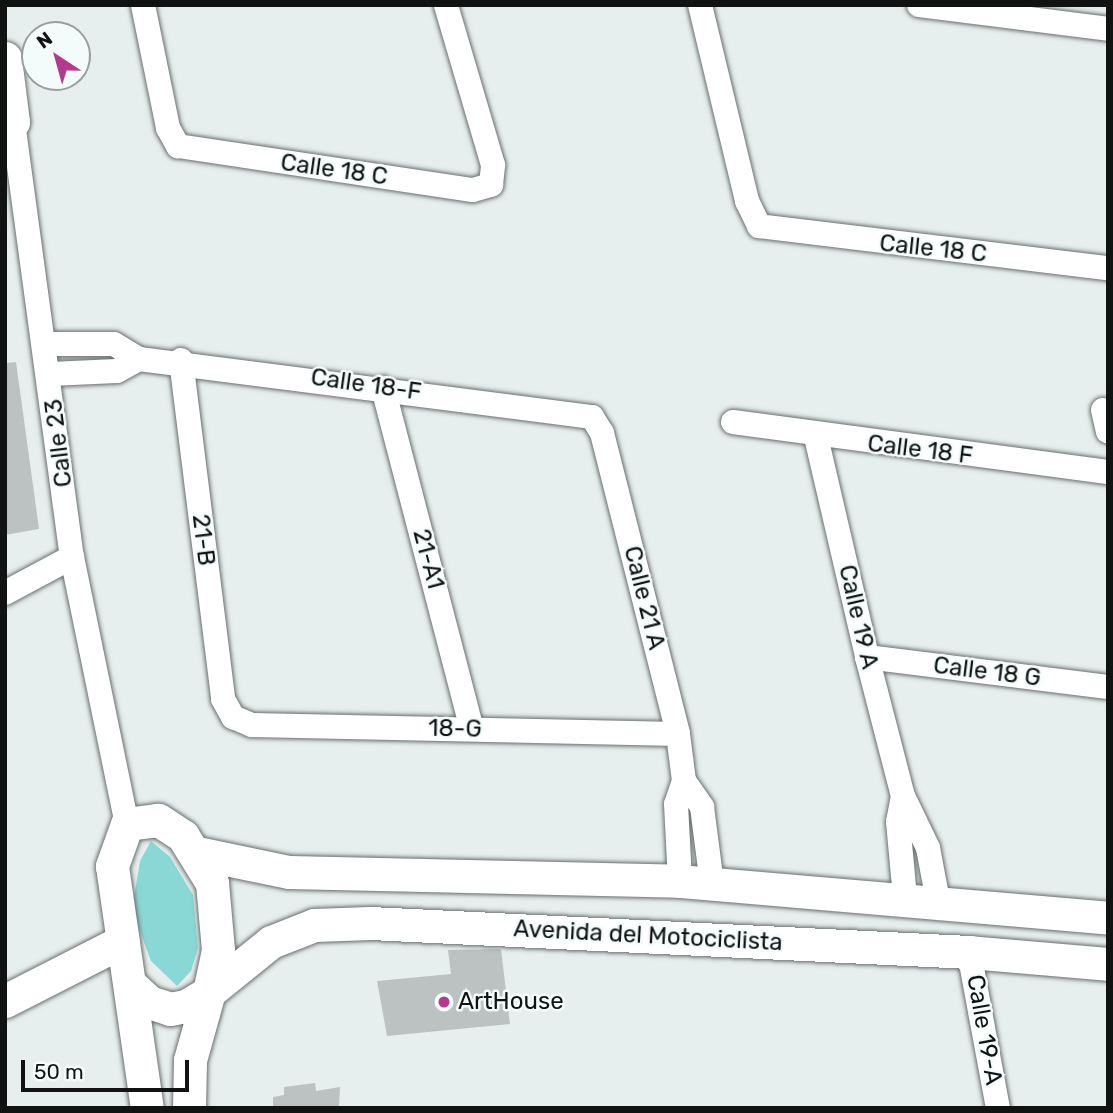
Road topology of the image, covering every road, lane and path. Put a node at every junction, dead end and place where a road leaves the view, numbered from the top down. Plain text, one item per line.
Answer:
1 (143, 5) edge
2 (446, 5) edge
3 (700, 5) edge
4 (919, 5) edge
5 (1108, 29) edge
6 (5, 58) edge
7 (9, 124) edge
8 (1108, 268) edge
9 (46, 344) junction
10 (139, 359) junction
11 (181, 360) junction
12 (50, 374) junction
13 (383, 388) junction
14 (592, 417) joint
15 (733, 422) dead end
16 (816, 437) junction
17 (1108, 472) edge
18 (72, 557) junction
19 (5, 593) edge
20 (867, 657) junction
21 (1108, 687) edge
22 (233, 717) joint
23 (472, 729) junction
24 (678, 734) junction
25 (127, 824) junction
26 (197, 853) junction
27 (696, 882) junction
28 (922, 899) junction
29 (1108, 918) edge
30 (123, 941) junction
31 (969, 952) junction
32 (1108, 964) edge
33 (132, 986) junction
34 (209, 992) junction
35 (5, 1001) edge
36 (147, 1108) edge
37 (189, 1108) edge
38 (998, 1108) edge

1 - 2 street, Calle 18 C
3 - 8 street, Calle 18 C
4 - 5 street
6 - 7 street, Calle 23
7 - 9 street, Calle 23
9 - 10 street, Calle 18-F
9 - 12 street, Calle 23
10 - 11 street, Calle 18-F
10 - 12 street, Calle 18-F
11 - 13 street, Calle 18-F
11 - 22 street, 21-B
12 - 18 street, Calle 23
13 - 14 street, Calle 18-F
13 - 23 street, 21-A1
14 - 24 street, Calle 21 A
15 - 16 street, Calle 18 F
16 - 17 street, Calle 18 F
16 - 20 street, Calle 19 A
18 - 19 street
18 - 25 street, Calle 23
20 - 21 street, Calle 18 G
20 - 28 street, Calle 19 A
22 - 23 street, 18-G
23 - 24 street, 18-G
24 - 27 street, Calle 21 A
25 - 26 street
25 - 30 street
26 - 27 street
26 - 34 street
27 - 28 street
28 - 29 street
30 - 33 street
30 - 35 street
31 - 32 street, Avenida del Motociclista
31 - 34 street, Avenida del Motociclista
31 - 38 street, Calle 19-A
33 - 34 street
33 - 36 street
34 - 37 street

